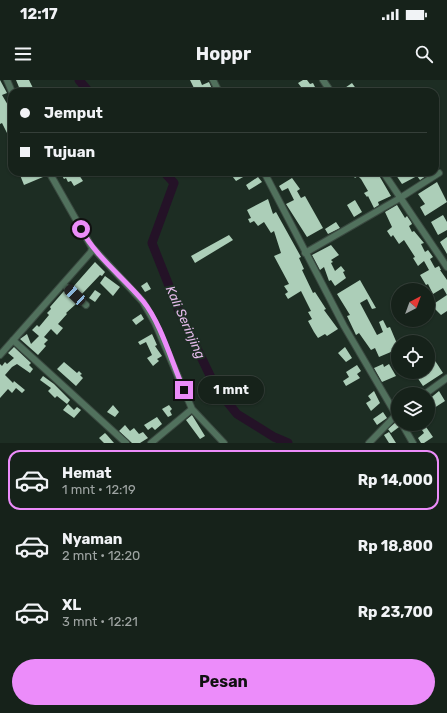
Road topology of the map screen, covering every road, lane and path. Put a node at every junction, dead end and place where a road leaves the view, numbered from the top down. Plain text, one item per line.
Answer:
1 (51, 176) edge
2 (266, 176) edge
3 (386, 176) edge
4 (434, 176) edge
5 (400, 198) junction
6 (92, 248) junction
7 (305, 253) junction
8 (447, 268) edge
9 (63, 284) junction
10 (86, 306) dead end
11 (13, 340) junction
12 (0, 355) edge
13 (447, 378) edge
14 (435, 387) edge
15 (391, 405) edge
16 (192, 409) junction
17 (391, 421) edge
18 (406, 431) edge
19 (126, 443) edge
20 (151, 443) edge
21 (224, 443) edge
22 (369, 443) edge
23 (413, 443) edge

1 - 6 street
2 - 7 street
3 - 5 street
4 - 5 street
5 - 7 street
5 - 8 street
6 - 9 street
6 - 16 street
7 - 15 street
9 - 10 street
9 - 11 street
11 - 12 street
11 - 19 street
13 - 14 street
16 - 20 street
16 - 21 street
17 - 22 street
18 - 23 street

